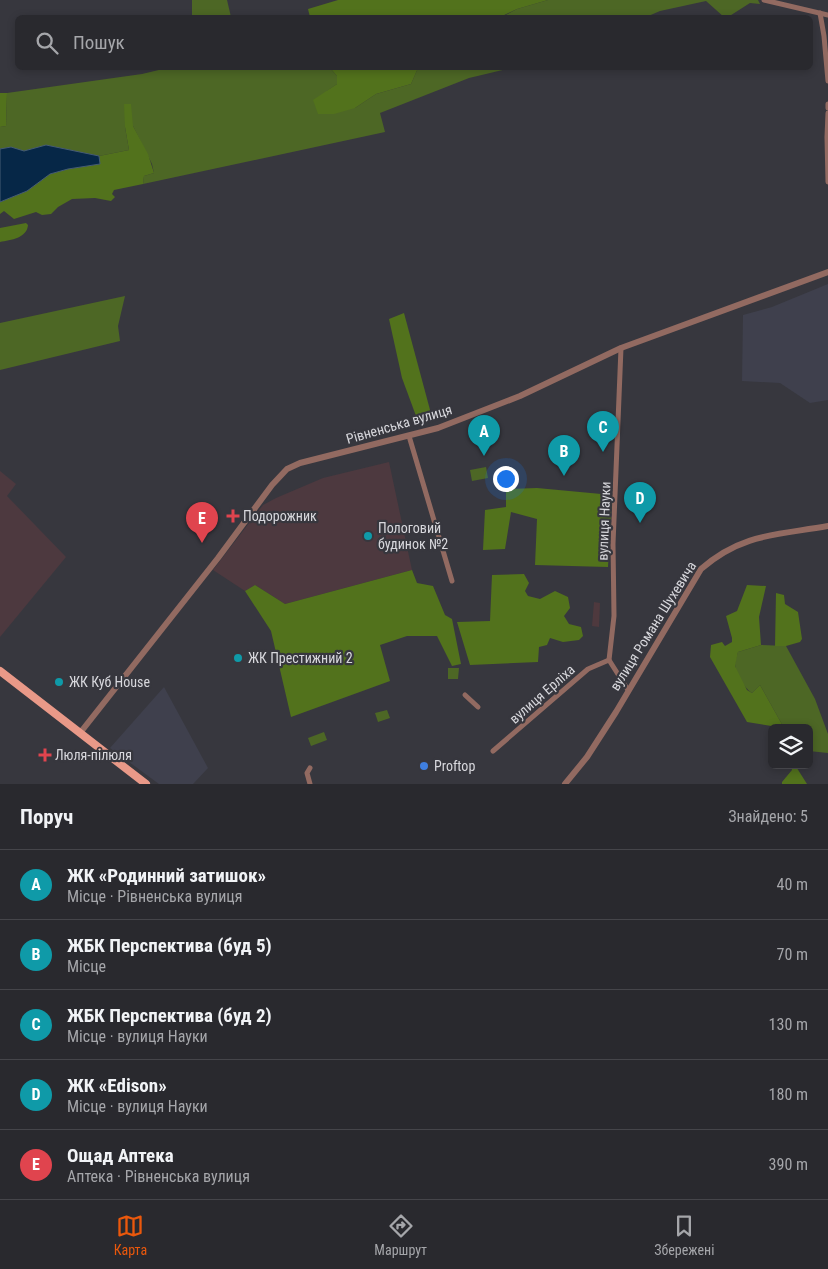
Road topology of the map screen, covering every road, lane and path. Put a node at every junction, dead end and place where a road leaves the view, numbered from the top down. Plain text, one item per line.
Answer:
1 (764, 0) edge
2 (820, 13) junction
3 (828, 15) edge
4 (828, 81) edge
5 (828, 104) edge
6 (828, 108) edge
7 (828, 113) edge
8 (828, 182) edge
9 (828, 272) edge
10 (621, 348) junction
11 (409, 436) junction
12 (828, 526) edge
13 (452, 581) dead end
14 (609, 660) junction
15 (0, 670) edge
16 (628, 690) junction
17 (465, 695) dead end
18 (478, 708) dead end
19 (80, 733) junction
20 (493, 752) dead end
21 (310, 768) dead end
22 (146, 784) edge
23 (310, 784) edge
24 (565, 784) edge

1 - 2 street
2 - 3 street
2 - 4 street
5 - 6 street
7 - 8 street
9 - 10 street, Рівненська вулиця
10 - 11 street, Рівненська вулиця
10 - 14 street, вулиця Науки
11 - 13 street
11 - 19 street, Рівненська вулиця
12 - 16 street, вулиця Романа Шухевича
14 - 16 street
14 - 20 street, вулиця Ерліха
15 - 19 main road
16 - 24 street, вулиця Романа Шухевича
17 - 18 street
19 - 22 main road
21 - 23 street

